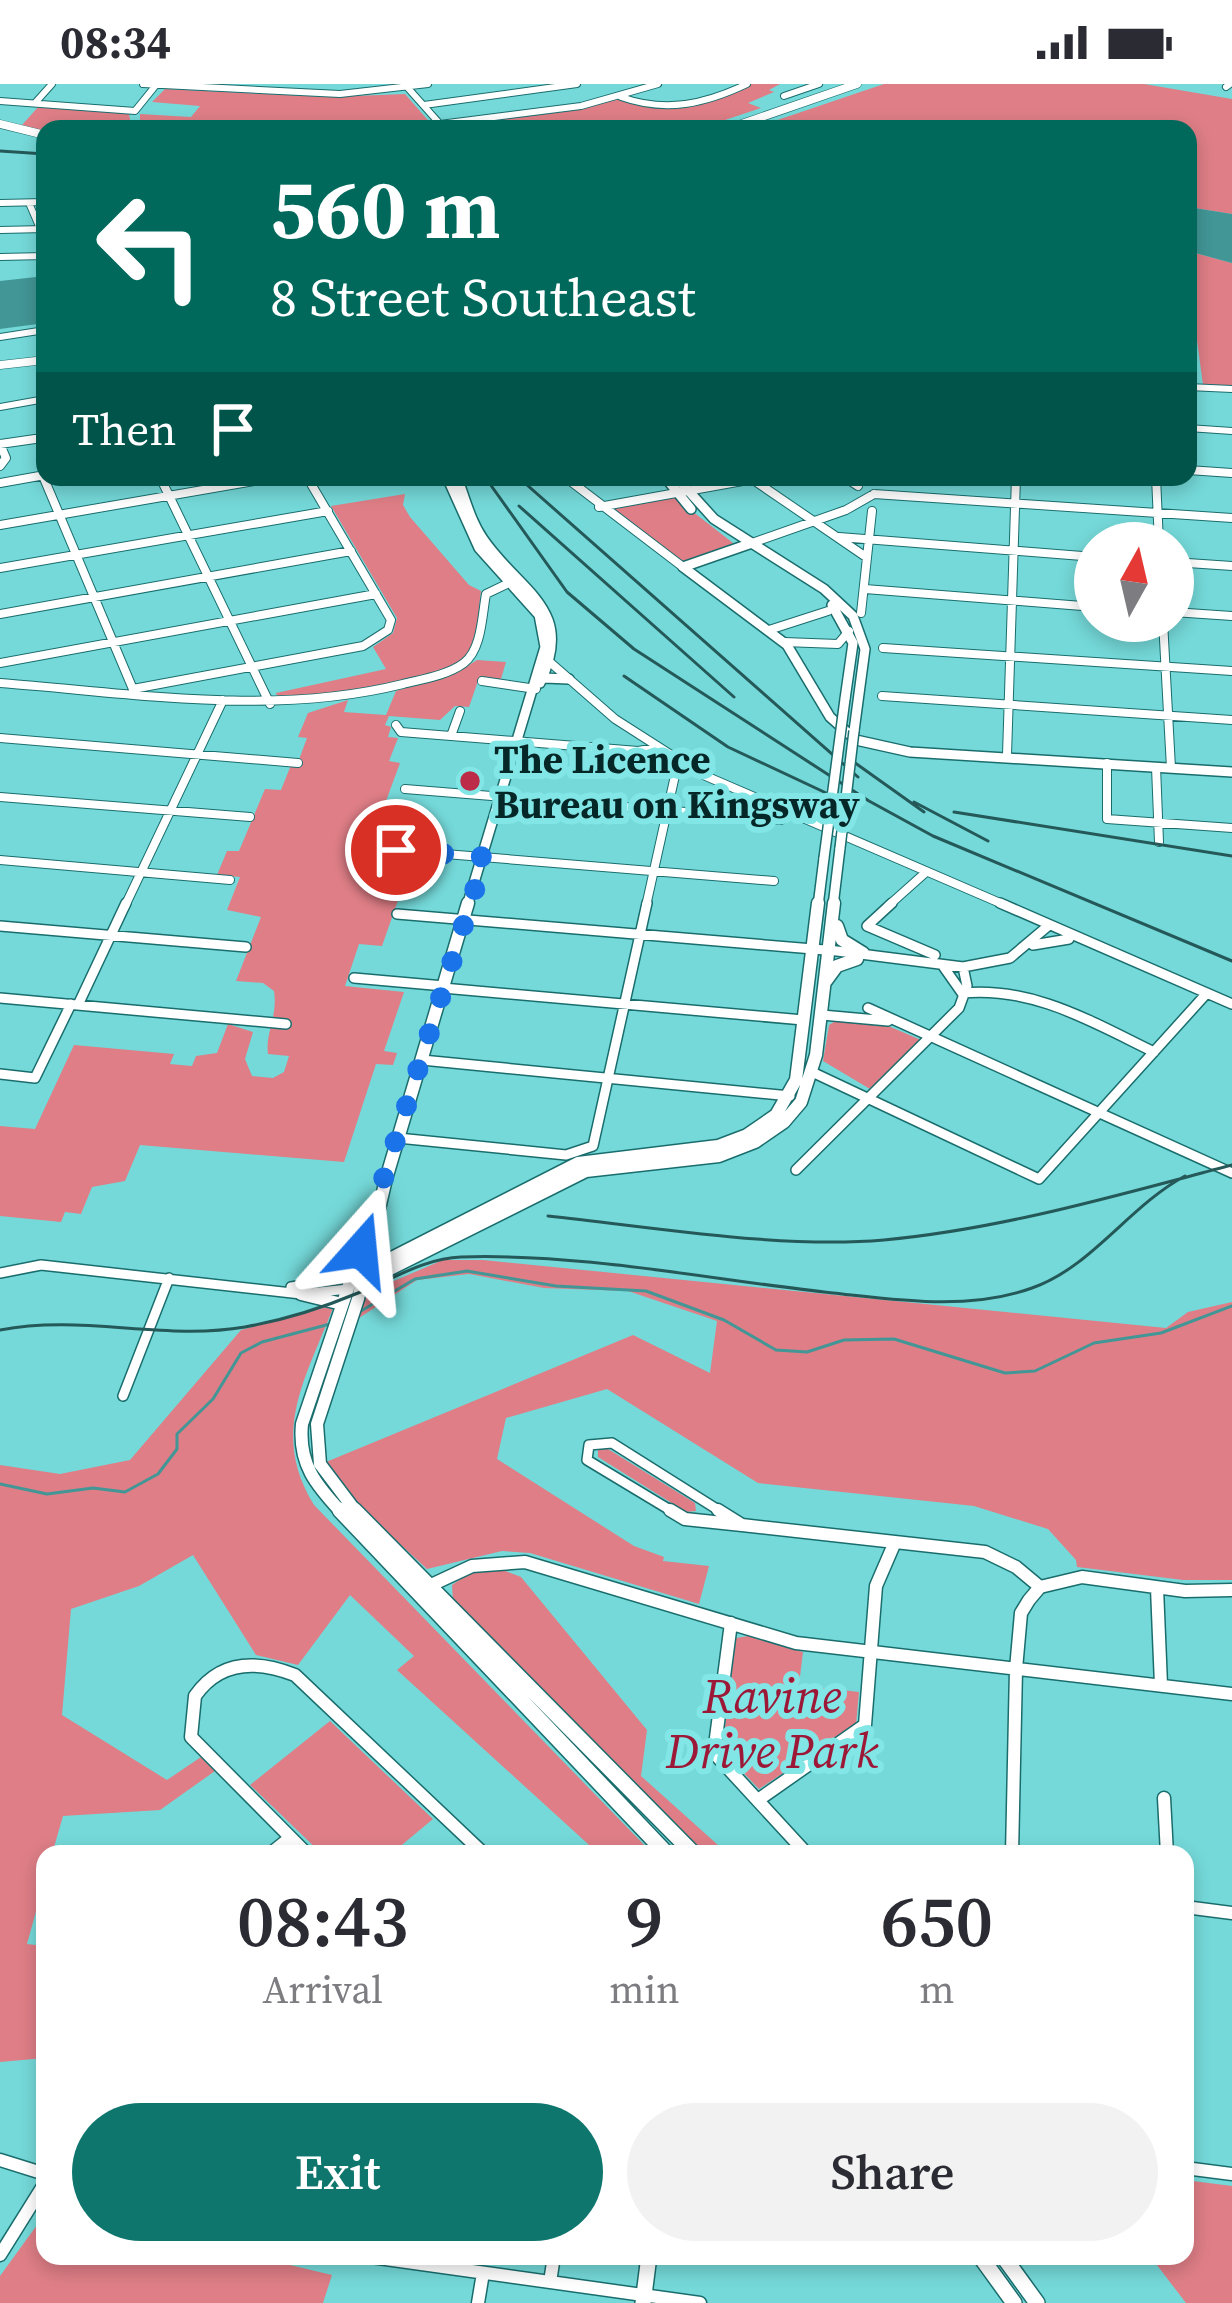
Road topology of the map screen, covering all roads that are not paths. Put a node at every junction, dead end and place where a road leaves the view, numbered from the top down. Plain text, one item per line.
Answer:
1 (52, 84) edge
2 (143, 84) edge
3 (156, 84) edge
4 (428, 84) edge
5 (575, 84) edge
6 (658, 84) edge
7 (747, 84) edge
8 (819, 84) edge
9 (857, 84) edge
10 (868, 84) edge
11 (407, 87) edge
12 (621, 97) junction
13 (784, 97) dead end
14 (0, 101) edge
15 (600, 101) junction
16 (35, 103) junction
17 (424, 105) junction
18 (771, 114) junction
19 (437, 120) edge
20 (468, 120) edge
21 (753, 120) edge
22 (0, 124) edge
23 (36, 133) edge
24 (0, 203) edge
25 (28, 203) junction
26 (36, 203) edge
27 (36, 217) edge
28 (0, 230) edge
29 (36, 230) edge
30 (36, 256) edge
31 (0, 257) edge
32 (36, 331) edge
33 (0, 337) edge
34 (36, 361) edge
35 (0, 365) edge
36 (1197, 387) edge
37 (1232, 389) edge
38 (36, 400) edge
39 (0, 406) edge
40 (1197, 429) edge
41 (1232, 431) edge
42 (36, 438) edge
43 (0, 444) edge
44 (0, 466) edge
45 (1197, 471) edge
46 (1232, 473) edge
47 (36, 477) edge
48 (0, 483) edge
49 (48, 486) edge
50 (164, 486) edge
51 (226, 486) edge
52 (313, 486) edge
53 (451, 486) edge
54 (461, 486) edge
55 (575, 486) edge
56 (675, 486) edge
57 (679, 486) edge
58 (714, 486) edge
59 (763, 486) edge
60 (875, 486) edge
61 (1016, 486) edge
62 (1156, 486) edge
63 (681, 492) junction
64 (874, 494) junction
65 (169, 496) junction
66 (1016, 504) junction
67 (599, 507) junction
68 (328, 511) junction
69 (872, 511) dead end
70 (1157, 513) junction
71 (59, 514) junction
72 (1232, 518) edge
73 (814, 520) junction
74 (1158, 522) edge
75 (0, 525) edge
76 (189, 535) junction
77 (838, 537) junction
78 (868, 541) junction
79 (748, 544) junction
80 (351, 551) junction
81 (1014, 551) junction
82 (720, 554) junction
83 (76, 555) junction
84 (1074, 555) edge
85 (866, 557) junction
86 (767, 561) junction
87 (1194, 563) edge
88 (1232, 566) edge
89 (0, 568) edge
90 (683, 568) junction
91 (209, 576) junction
92 (514, 580) junction
93 (865, 589) junction
94 (376, 594) junction
95 (94, 597) junction
96 (1012, 601) junction
97 (1074, 605) edge
98 (829, 611) dead end
99 (861, 613) dead end
100 (1194, 613) edge
101 (0, 614) edge
102 (1232, 616) edge
103 (232, 620) junction
104 (769, 630) junction
105 (849, 631) junction
106 (112, 642) junction
107 (784, 642) junction
108 (1164, 642) edge
109 (883, 647) dead end
110 (1010, 655) junction
111 (546, 659) junction
112 (5, 662) edge
113 (254, 666) junction
114 (1166, 666) junction
115 (1232, 671) edge
116 (0, 680) edge
117 (569, 680) junction
118 (482, 681) dead end
119 (261, 682) junction
120 (540, 684) junction
121 (134, 691) junction
122 (882, 695) dead end
123 (228, 701) junction
124 (270, 704) junction
125 (1009, 704) junction
126 (460, 711) dead end
127 (1168, 716) junction
128 (1232, 720) edge
129 (396, 725) dead end
130 (451, 736) junction
131 (0, 738) edge
132 (520, 742) junction
133 (656, 748) junction
134 (197, 754) junction
135 (1007, 755) junction
136 (298, 763) dead end
137 (1107, 763) junction
138 (682, 764) junction
139 (1156, 767) junction
140 (1171, 768) junction
141 (1232, 772) edge
142 (405, 789) dead end
143 (0, 797) edge
144 (502, 797) junction
145 (170, 811) junction
146 (668, 811) junction
147 (788, 815) junction
148 (250, 817) dead end
149 (1159, 823) junction
150 (1232, 828) edge
151 (1160, 842) dead end
152 (396, 850) dead end
153 (485, 857) junction
154 (0, 860) edge
155 (654, 871) junction
156 (141, 872) junction
157 (925, 874) junction
158 (230, 880) dead end
159 (774, 881) dead end
160 (397, 914) dead end
161 (834, 916) junction
162 (464, 920) junction
163 (0, 926) edge
164 (1048, 926) junction
165 (111, 936) junction
166 (640, 936) junction
167 (1028, 946) junction
168 (246, 947) dead end
169 (813, 951) junction
170 (1108, 951) junction
171 (829, 953) junction
172 (934, 955) dead end
173 (860, 956) junction
174 (943, 966) junction
175 (963, 967) junction
176 (354, 978) dead end
177 (825, 982) junction
178 (444, 987) junction
179 (962, 993) junction
180 (1207, 993) junction
181 (0, 998) edge
182 (1232, 1004) edge
183 (75, 1005) junction
184 (625, 1005) junction
185 (868, 1008) dead end
186 (822, 1015) junction
187 (803, 1020) junction
188 (899, 1022) junction
189 (286, 1024) dead end
190 (933, 1037) junction
191 (1154, 1052) junction
192 (422, 1060) junction
193 (812, 1072) junction
194 (0, 1074) edge
195 (609, 1078) junction
196 (790, 1096) junction
197 (870, 1097) junction
198 (1099, 1112) junction
199 (759, 1134) junction
200 (398, 1138) junction
201 (603, 1162) junction
202 (796, 1170) dead end
203 (1232, 1173) edge
204 (386, 1179) junction
205 (518, 1192) junction
206 (536, 1195) junction
207 (373, 1240) junction
208 (405, 1252) junction
209 (0, 1273) edge
210 (169, 1278) junction
211 (357, 1284) junction
212 (243, 1285) junction
213 (301, 1294) junction
214 (342, 1304) junction
215 (123, 1396) dead end
216 (308, 1445) junction
217 (742, 1525) junction
218 (896, 1542) junction
219 (1040, 1587) junction
220 (1157, 1588) junction
221 (421, 1590) junction
222 (1232, 1590) edge
223 (731, 1623) junction
224 (871, 1652) junction
225 (1016, 1669) junction
226 (1160, 1685) junction
227 (1232, 1694) edge
228 (1164, 1798) dead end
229 (758, 1800) junction
230 (290, 1838) junction
231 (281, 1845) edge
232 (297, 1845) edge
233 (474, 1845) edge
234 (660, 1845) edge
235 (685, 1845) edge
236 (799, 1845) edge
237 (1012, 1845) edge
238 (1166, 1845) edge
239 (1194, 1908) edge
240 (1232, 1912) edge
241 (0, 2160) edge
242 (1194, 2169) edge
243 (36, 2174) edge
244 (1232, 2174) edge
245 (36, 2193) edge
246 (0, 2255) edge
247 (436, 2265) edge
248 (553, 2265) edge
249 (648, 2265) edge
250 (987, 2265) edge
251 (1010, 2265) edge
252 (483, 2272) junction
253 (550, 2282) junction
254 (643, 2299) edge
255 (478, 2303) edge
256 (700, 2303) edge
257 (1014, 2303) edge
258 (1037, 2303) edge

1 - 16 street
2 - 3 street
3 - 11 street
3 - 16 street
4 - 11 street
5 - 15 street
5 - 17 street
6 - 12 street
7 - 12 street
8 - 13 street
9 - 18 main road
10 - 18 main road
11 - 17 street
12 - 15 street
14 - 16 street
15 - 20 street
17 - 19 street
18 - 21 main road
22 - 23 main road
24 - 25 street
25 - 26 street
25 - 27 street
28 - 29 street
30 - 31 street
32 - 33 street
34 - 35 main road
36 - 37 street
38 - 39 street
40 - 41 street
42 - 43 street
43 - 44 street
45 - 46 street
47 - 48 street
49 - 71 street
50 - 65 street
51 - 65 street
52 - 68 street
53 - 92 main road
54 - 92 main road
55 - 67 street
56 - 63 main road
57 - 63 main road
58 - 63 street
59 - 73 street
60 - 64 street
61 - 66 street
62 - 70 street
63 - 67 street
63 - 79 main road
64 - 66 street
64 - 73 street
65 - 71 street
65 - 76 street
66 - 70 street
66 - 81 street
67 - 90 street
68 - 76 street
68 - 80 street
69 - 78 street
70 - 72 street
70 - 74 street
71 - 75 street
71 - 83 street
73 - 77 street
73 - 79 street
76 - 83 street
76 - 91 street
77 - 78 street
77 - 85 street
78 - 81 street
78 - 85 street
79 - 82 main road
79 - 86 main road
79 - 161 main road, bridge
80 - 91 street
80 - 94 street
81 - 84 street
81 - 96 street
82 - 86 main road
82 - 90 main road
83 - 89 street
83 - 95 street
85 - 93 street
86 - 105 main road
87 - 88 street
90 - 104 main road
91 - 95 street
91 - 103 street
92 - 111 main road
92 - 124 street
93 - 96 street
93 - 99 street
94 - 103 street
94 - 113 street
95 - 101 street
95 - 106 street
96 - 97 street
96 - 110 street
98 - 104 street
100 - 102 street
103 - 106 street
103 - 113 street
104 - 107 main road
105 - 107 street
105 - 169 main road, bridge
106 - 112 street
106 - 121 street
107 - 135 main road
108 - 114 street
109 - 110 street
110 - 114 street
110 - 125 street
111 - 117 street
111 - 120 main road
112 - 116 street
113 - 119 street
113 - 121 street
114 - 115 street
114 - 127 street
116 - 121 street
117 - 120 main road
117 - 133 street
118 - 120 street
119 - 123 street
119 - 124 street
120 - 132 main road
121 - 123 street
122 - 125 street
123 - 124 street
123 - 134 street
125 - 127 street
125 - 135 street
126 - 130 street
127 - 128 street
127 - 140 street
129 - 130 street
130 - 132 street
131 - 134 street
132 - 133 street
132 - 144 main road
133 - 138 street
134 - 136 street
134 - 145 street
135 - 137 main road
137 - 139 main road
137 - 149 street
138 - 146 street
138 - 147 street
139 - 140 main road
139 - 149 street
140 - 141 main road
142 - 144 street
143 - 145 street
144 - 146 street
144 - 153 main road
145 - 148 street
145 - 156 street
146 - 147 street
146 - 155 street
147 - 157 street
149 - 150 street
149 - 151 street
152 - 153 street
153 - 155 street
153 - 162 main road
154 - 156 street
155 - 159 street
155 - 166 street
156 - 158 street
156 - 165 street
157 - 164 street
157 - 172 street
160 - 162 street
161 - 171 main road
161 - 173 main road
162 - 166 street
162 - 178 main road
163 - 165 street
164 - 167 street
164 - 170 street
165 - 168 street
165 - 183 street
166 - 169 street
166 - 184 street
167 - 170 street
167 - 175 street
169 - 171 street
169 - 187 main road
170 - 180 street
171 - 173 street
171 - 177 main road
173 - 174 street
173 - 177 main road
174 - 175 street
174 - 179 street
175 - 179 street
176 - 178 street
177 - 186 main road
178 - 184 street
178 - 192 main road
179 - 190 street
179 - 191 street
180 - 182 street
180 - 191 street
181 - 183 street
183 - 189 street
183 - 194 street
184 - 187 street
184 - 195 street
185 - 188 street
186 - 188 street
186 - 193 main road
187 - 196 main road
188 - 190 street
190 - 197 street
190 - 198 street
191 - 198 street
192 - 195 street
192 - 200 main road
193 - 197 street
193 - 199 main road
195 - 196 street
195 - 200 street
196 - 199 main road
197 - 198 street
197 - 202 street
198 - 203 street
199 - 201 main road
200 - 204 main road
201 - 205 main road
201 - 206 main road
204 - 207 main road
204 - 211 main road
205 - 206 main road
205 - 208 main road
206 - 211 main road
207 - 208 main road
207 - 211 main road
208 - 211 main road
209 - 210 street
210 - 212 street
210 - 215 street
211 - 212 street
211 - 213 street
211 - 214 main road
211 - 216 main road
212 - 213 street
213 - 214 main road
214 - 216 main road
216 - 221 main road
217 - 217 street
217 - 218 street
218 - 219 street
218 - 224 street
219 - 220 street
219 - 225 street
220 - 222 street
220 - 226 street
221 - 223 street
221 - 234 main road
221 - 235 main road
223 - 224 street
223 - 229 street
224 - 225 street
224 - 229 street
225 - 226 street
225 - 237 street
226 - 227 street
228 - 238 street
229 - 236 street
230 - 231 street
230 - 232 street
230 - 233 street
239 - 240 street
241 - 243 street
242 - 244 street
245 - 246 street
247 - 252 street
248 - 253 street
249 - 254 main road
250 - 257 main road
251 - 258 main road
252 - 253 street
252 - 255 street
253 - 254 street
254 - 256 street

